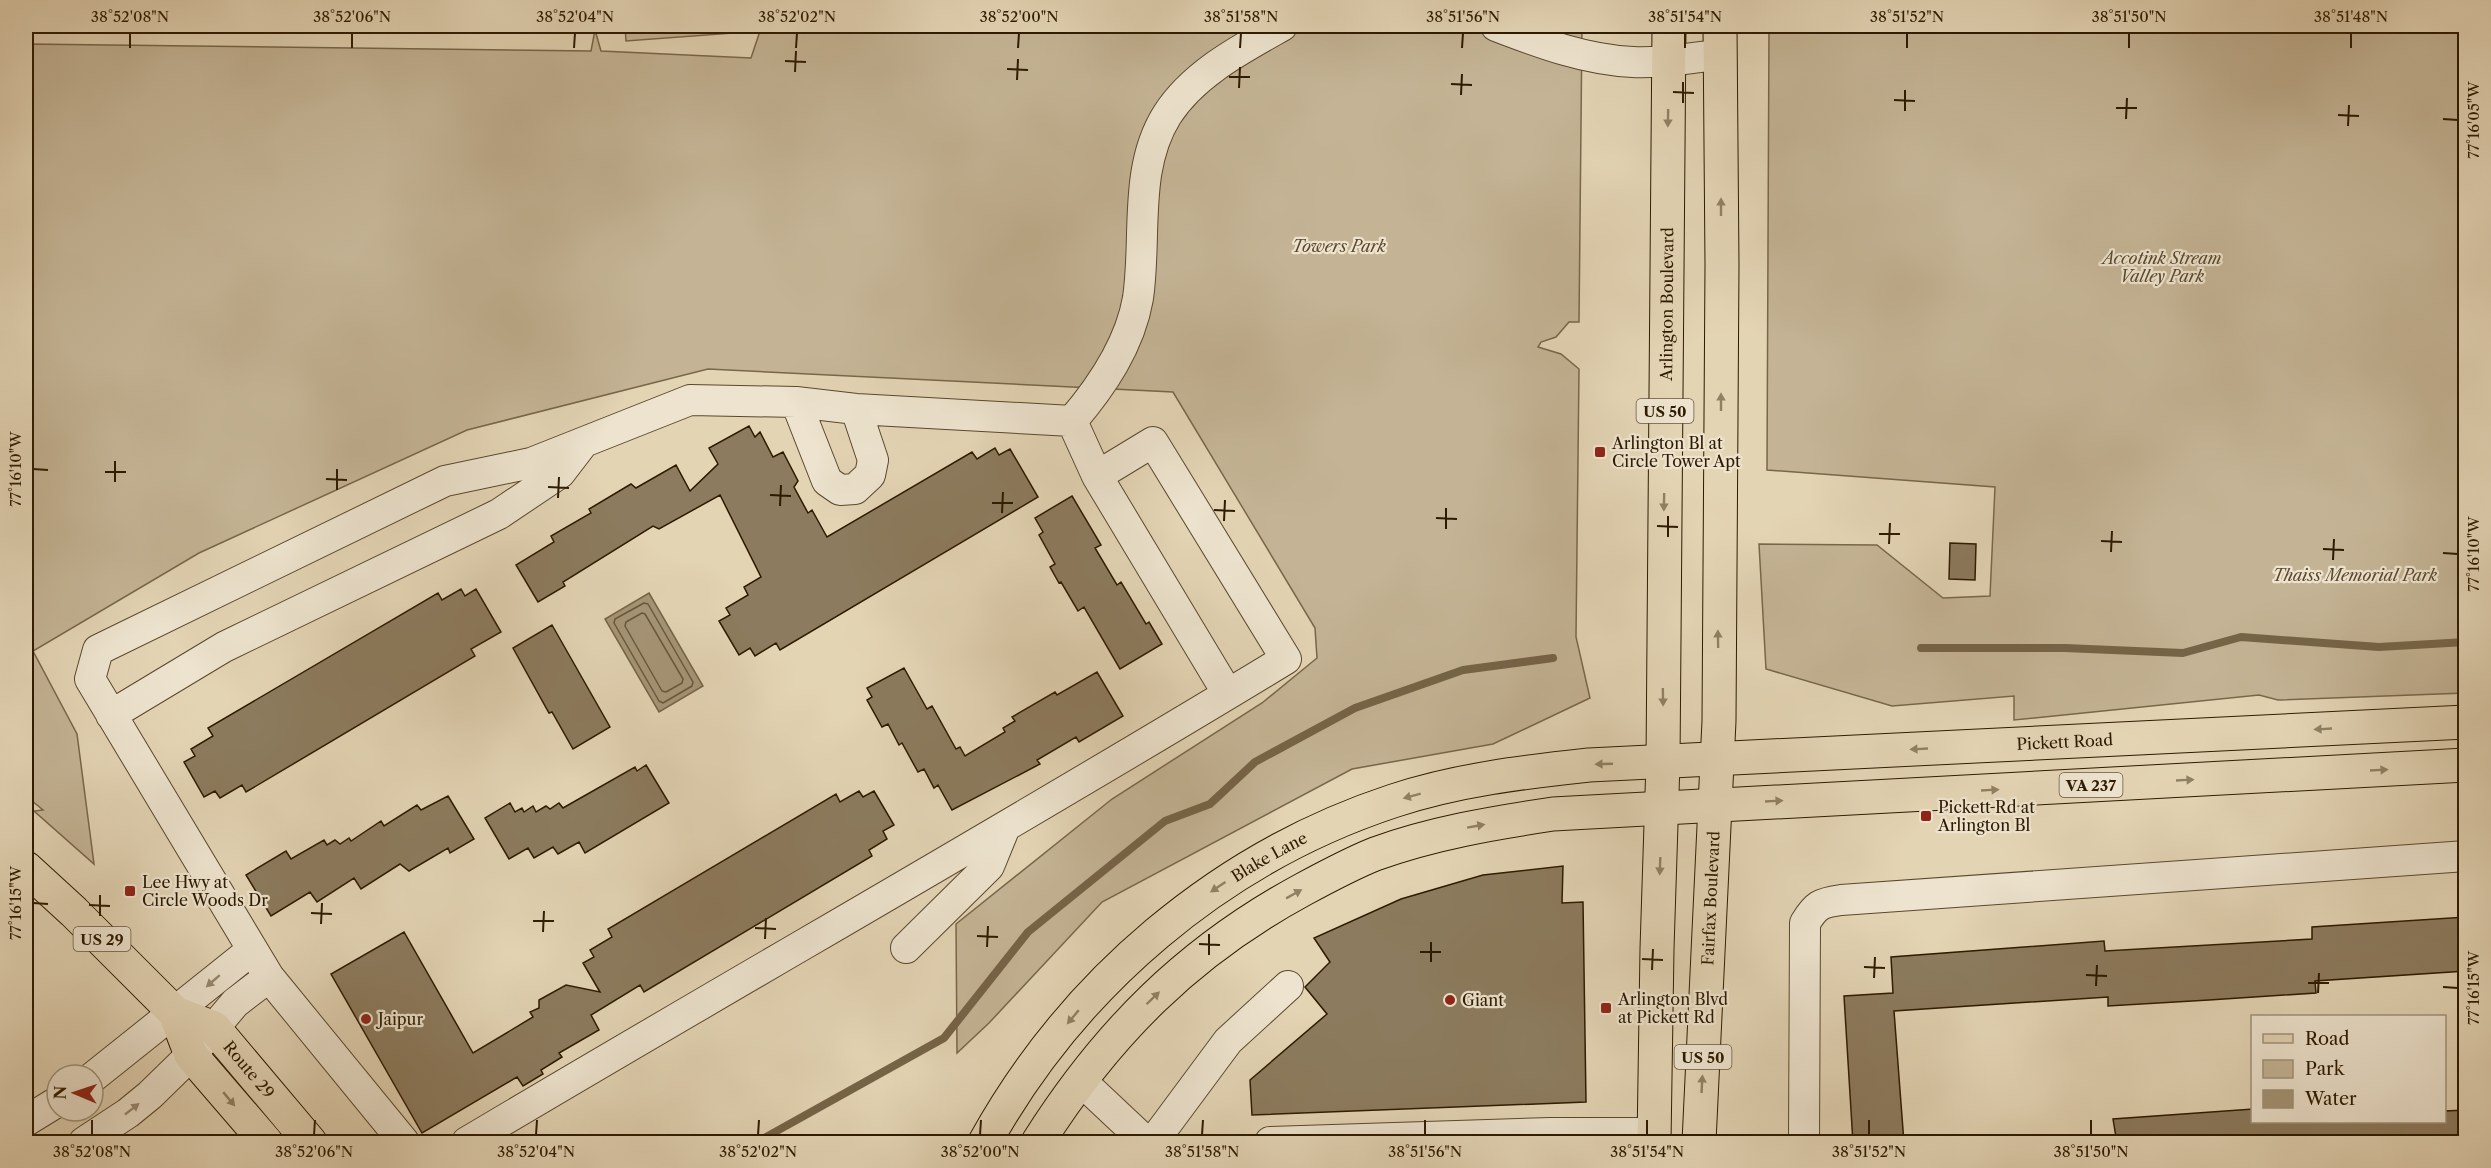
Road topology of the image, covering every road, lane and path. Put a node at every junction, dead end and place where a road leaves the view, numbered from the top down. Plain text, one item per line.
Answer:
1 (1282, 26) edge
2 (1496, 26) edge
3 (1669, 26) edge
4 (1720, 40) edge
5 (1669, 59) junction
6 (796, 402) junction
7 (856, 409) junction
8 (1072, 422) junction
9 (584, 442) junction
10 (1097, 476) junction
11 (1228, 694) junction
12 (111, 715) junction
13 (2466, 722) edge
14 (1718, 760) junction
15 (1663, 762) junction
16 (2466, 765) edge
17 (1716, 804) junction
18 (1662, 807) junction
19 (1005, 827) junction
20 (2466, 856) edge
21 (26, 868) edge
22 (906, 948) dead end
23 (252, 950) junction
24 (268, 977) junction
25 (1288, 986) dead end
26 (175, 1013) junction
27 (214, 1028) junction
28 (191, 1055) junction
29 (105, 1068) edge
30 (1080, 1080) junction
31 (45, 1109) edge
32 (26, 1121) edge
33 (1579, 1138) edge
34 (1654, 1138) edge
35 (1467, 1139) edge
36 (84, 1143) edge
37 (266, 1143) edge
38 (310, 1143) edge
39 (404, 1143) edge
40 (467, 1143) edge
41 (985, 1143) edge
42 (1038, 1143) edge
43 (1146, 1143) edge
44 (1153, 1143) edge
45 (1270, 1143) edge
46 (1699, 1143) edge
47 (1804, 1143) edge

1 - 8 street
2 - 5 street
3 - 5 main road, Arlington Boulevard / US 50
4 - 5 street
14 -> 4 main road, US 50
5 -> 15 main road, Arlington Boulevard / US 50
6 - 7 street
6 - 7 street
6 - 9 street
7 - 8 street
8 - 10 street
9 - 12 street
9 - 12 street
10 - 11 street
10 - 11 street
11 - 19 street
12 - 23 street
13 -> 14 main road, Pickett Road
14 - 15 main road, Pickett Road
14 - 17 main road, Fairfax Boulevard / US 50
15 - 18 main road, US 50
15 -> 41 main road, Blake Lane
17 -> 16 main road, VA 237
17 - 18 main road
46 -> 17 main road, Fairfax Boulevard / US 50
30 -> 18 main road
18 -> 34 main road, US 50
19 - 22 street
19 - 40 street
20 - 47 street
21 - 26 main road, Route 29 / US 29
23 - 24 street
23 -> 26 street
24 - 27 street
24 - 39 street
25 - 44 street
26 - 27 main road, Route 29 / US 29
26 - 28 main road, Route 29 / US 29
26 - 29 street
27 - 28 street
27 - 38 main road, Route 29 / US 29
36 -> 28 street
28 -> 37 main road, Route 29 / US 29
30 - 42 main road
30 - 43 street
31 - 32 street
33 - 34 street
33 - 35 street
35 - 45 street

